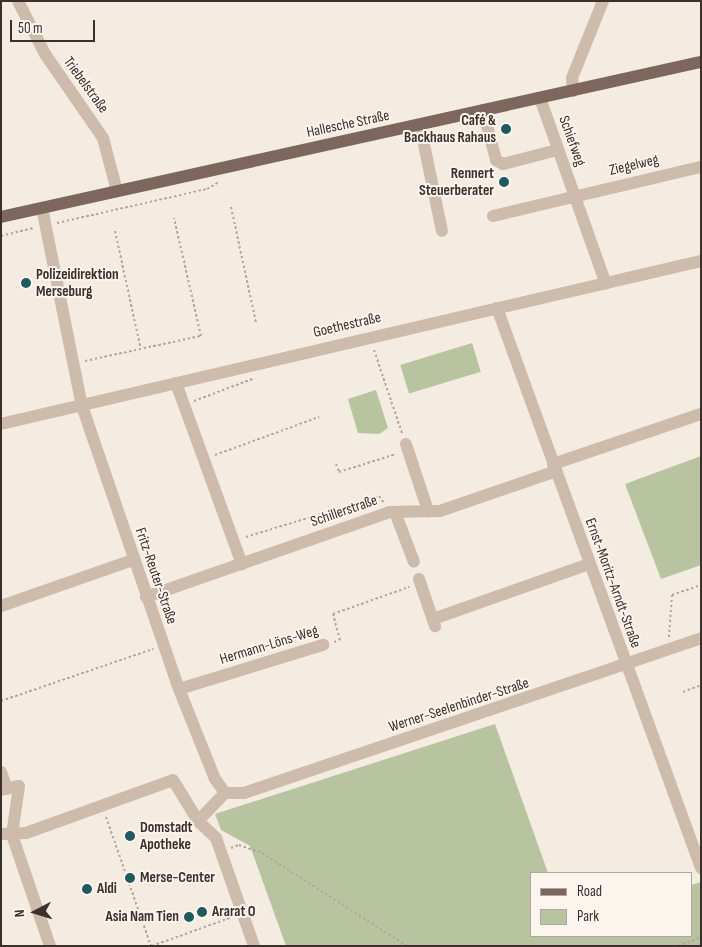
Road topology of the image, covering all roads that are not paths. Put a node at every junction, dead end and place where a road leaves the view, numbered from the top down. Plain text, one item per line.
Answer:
1 (18, 1) edge
2 (603, 1) edge
3 (701, 62) edge
4 (572, 91) junction
5 (540, 98) junction
6 (483, 110) junction
7 (420, 125) junction
8 (557, 150) junction
9 (701, 167) edge
10 (117, 191) junction
11 (574, 195) junction
12 (42, 208) junction
13 (493, 216) dead end
14 (1, 217) edge
15 (442, 231) dead end
16 (701, 261) edge
17 (606, 284) junction
18 (497, 308) junction
19 (176, 382) junction
20 (82, 406) junction
21 (701, 414) edge
22 (1, 424) edge
23 (407, 447) road end
24 (555, 468) junction
25 (428, 510) junction
26 (393, 512) junction
27 (133, 560) junction
28 (414, 562) dead end
29 (242, 564) junction
30 (589, 564) junction
31 (419, 581) road end
32 (146, 598) junction
33 (1, 606) edge
34 (701, 638) edge
35 (322, 645) road end
36 (626, 667) junction
37 (179, 689) junction
38 (1, 772) edge
39 (4, 789) edge
40 (225, 793) junction
41 (198, 821) junction
42 (7, 835) edge
43 (700, 869) edge
44 (50, 946) edge
45 (254, 946) edge

1 - 10 street, Triebelstraße
2 - 4 street
3 - 4 main road, Hallesche Straße
4 - 5 main road, Hallesche Straße
5 - 6 main road, Hallesche Straße
5 - 8 street, Schiefweg
6 - 7 main road, Hallesche Straße
6 - 8 street
7 - 10 main road, Hallesche Straße
7 - 15 street
8 - 11 street, Schiefweg
9 - 11 street, Ziegelweg
10 - 12 main road, Hallesche Straße
11 - 13 street
11 - 17 street, Schiefweg
12 - 14 main road, Hallesche Straße
12 - 20 street, Fritz-Reuter-Straße
16 - 17 street, Goethestraße
17 - 18 street, Goethestraße
18 - 19 street, Goethestraße
18 - 24 street, Ernst-Moritz-Arndt-Straße
19 - 20 street, Goethestraße
19 - 29 street
20 - 22 street, Goethestraße
20 - 27 street, Fritz-Reuter-Straße
21 - 24 street, Schillerstraße
23 - 25 street
24 - 25 street, Schillerstraße
24 - 30 street, Ernst-Moritz-Arndt-Straße
25 - 26 street, Schillerstraße
26 - 28 street
26 - 29 street, Schillerstraße
27 - 32 street, Fritz-Reuter-Straße
27 - 33 street
29 - 32 street, Schillerstraße
30 - 31 street
30 - 36 street, Ernst-Moritz-Arndt-Straße
32 - 37 street, Fritz-Reuter-Straße
34 - 36 street, Werner-Seelenbinder-Straße
35 - 37 street, Hermann-Löns-Weg
36 - 40 street, Werner-Seelenbinder-Straße
36 - 43 street, Ernst-Moritz-Arndt-Straße
37 - 40 street, Fritz-Reuter-Straße
38 - 39 street
39 - 42 street
40 - 41 street
41 - 42 street
41 - 45 street
42 - 44 street

